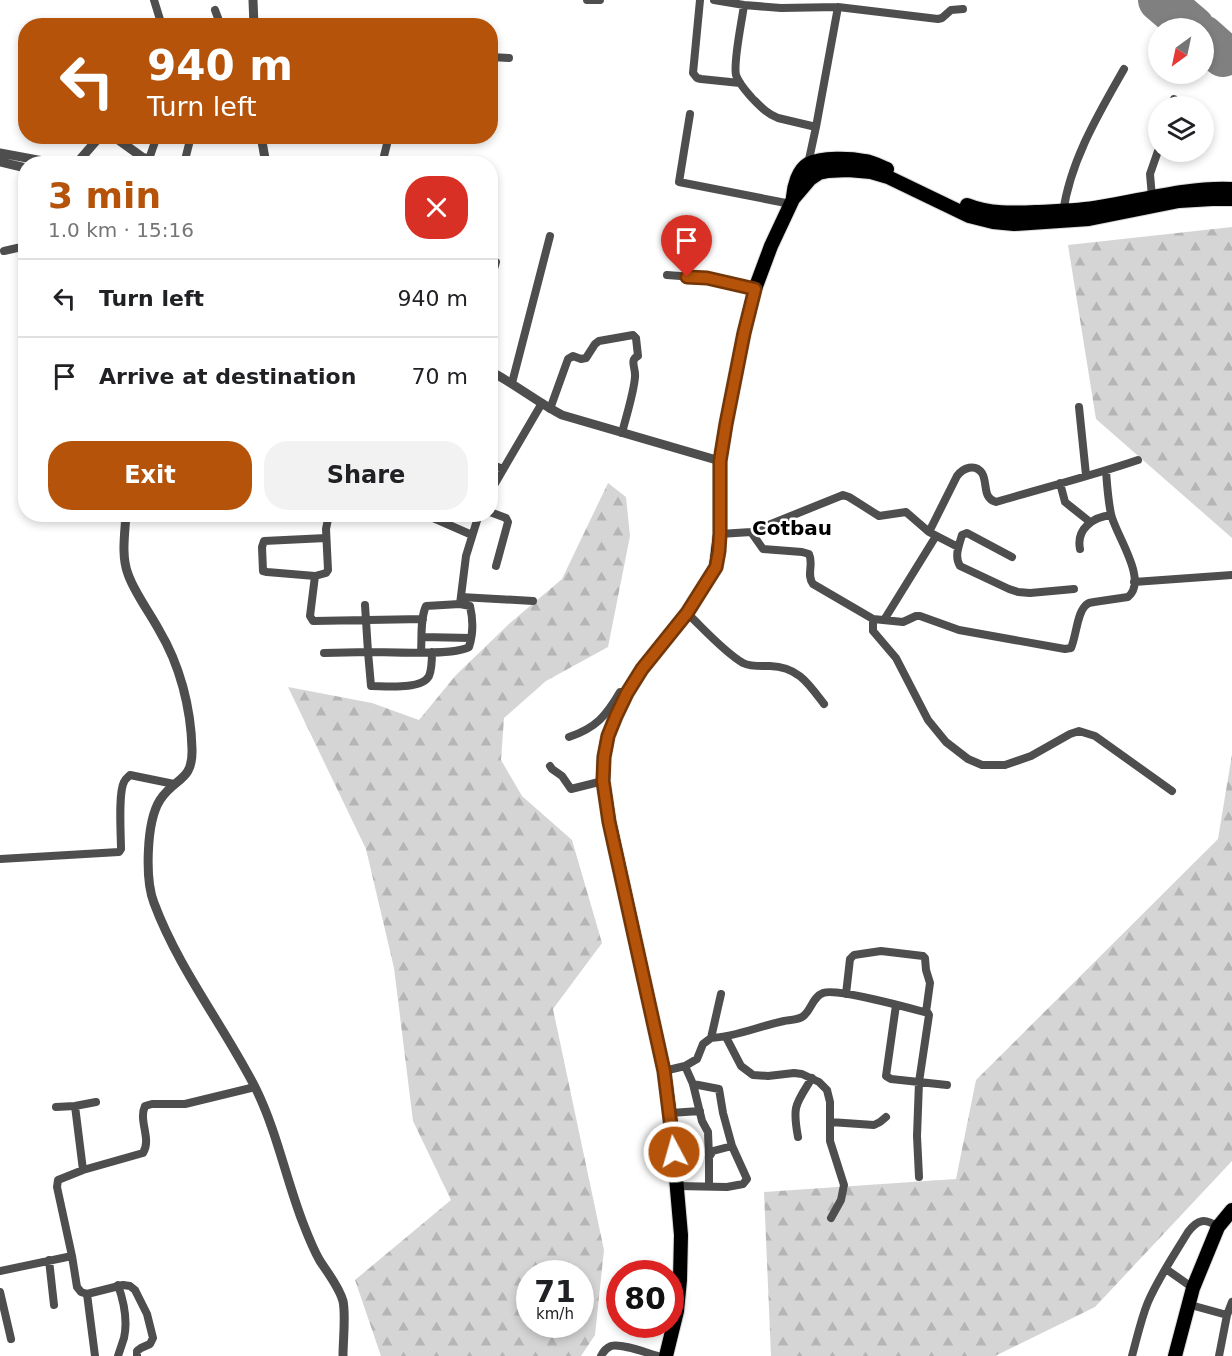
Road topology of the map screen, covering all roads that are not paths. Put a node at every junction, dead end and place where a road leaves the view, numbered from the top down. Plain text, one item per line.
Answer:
1 (154, 0) edge
2 (253, 0) edge
3 (587, 0) edge
4 (600, 0) edge
5 (700, 0) edge
6 (714, 0) edge
7 (744, 5) junction
8 (838, 7) junction
9 (963, 9) dead end
10 (215, 10) dead end
11 (160, 18) edge
12 (218, 18) edge
13 (254, 18) edge
14 (498, 57) edge
15 (509, 58) dead end
16 (1124, 69) dead end
17 (740, 82) junction
18 (690, 114) dead end
19 (816, 127) junction
20 (93, 144) edge
21 (125, 144) edge
22 (0, 153) edge
23 (18, 156) edge
24 (83, 156) edge
25 (142, 156) edge
26 (0, 162) edge
27 (1154, 162) edge
28 (808, 164) junction
29 (18, 166) edge
30 (1232, 189) edge
31 (1152, 197) junction
32 (1232, 199) edge
33 (792, 202) junction
34 (1063, 215) junction
35 (550, 236) dead end
36 (18, 248) edge
37 (4, 251) dead end
38 (667, 275) dead end
39 (755, 289) junction
40 (498, 375) edge
41 (512, 383) junction
42 (546, 406) junction
43 (1079, 407) dead end
44 (622, 433) junction
45 (1138, 460) dead end
46 (720, 461) junction
47 (498, 467) edge
48 (503, 469) junction
49 (1106, 471) junction
50 (1086, 476) junction
51 (498, 478) edge
52 (1060, 483) junction
53 (498, 515) edge
54 (1111, 515) junction
55 (126, 522) edge
56 (327, 522) edge
57 (442, 522) edge
58 (476, 522) edge
59 (1090, 522) junction
60 (751, 532) junction
61 (720, 534) junction
62 (933, 534) junction
63 (472, 535) junction
64 (326, 538) junction
65 (958, 548) junction
66 (1080, 549) dead end
67 (1012, 557) dead end
68 (496, 566) dead end
69 (1232, 575) edge
70 (315, 576) junction
71 (1134, 582) junction
72 (1074, 589) dead end
73 (461, 600) junction
74 (533, 601) dead end
75 (364, 605) dead end
76 (687, 613) junction
77 (423, 619) junction
78 (873, 619) junction
79 (884, 620) junction
80 (366, 621) junction
81 (422, 637) junction
82 (471, 638) junction
83 (368, 652) junction
84 (421, 652) junction
85 (432, 652) junction
86 (324, 653) dead end
87 (627, 693) junction
88 (824, 704) dead end
89 (569, 737) dead end
90 (550, 766) dead end
91 (603, 781) junction
92 (174, 784) junction
93 (1172, 791) dead end
94 (0, 859) edge
95 (721, 994) dead end
96 (846, 994) junction
97 (896, 1005) junction
98 (926, 1012) junction
99 (726, 1037) junction
100 (711, 1038) junction
101 (685, 1066) junction
102 (664, 1071) junction
103 (812, 1078) junction
104 (919, 1082) junction
105 (693, 1084) junction
106 (946, 1085) dead end
107 (255, 1087) junction
108 (96, 1102) dead end
109 (75, 1106) junction
110 (56, 1107) dead end
111 (700, 1111) junction
112 (670, 1113) junction
113 (886, 1117) dead end
114 (830, 1122) junction
115 (798, 1137) dead end
116 (732, 1146) junction
117 (710, 1157) junction
118 (83, 1170) junction
119 (919, 1177) dead end
120 (677, 1186) junction
121 (709, 1186) junction
122 (1232, 1209) edge
123 (831, 1218) dead end
124 (1218, 1227) junction
125 (72, 1256) junction
126 (49, 1260) junction
127 (1166, 1269) junction
128 (0, 1271) edge
129 (118, 1285) junction
130 (1193, 1288) junction
131 (0, 1292) edge
132 (87, 1294) junction
133 (1232, 1302) edge
134 (1187, 1304) junction
135 (54, 1305) dead end
136 (1227, 1315) junction
137 (11, 1339) dead end
138 (95, 1356) edge
139 (118, 1356) edge
140 (137, 1356) edge
141 (343, 1356) edge
142 (601, 1356) edge
143 (658, 1356) edge
144 (666, 1356) edge
145 (1132, 1356) edge
146 (1175, 1356) edge
147 (1219, 1356) edge

1 - 11 street
2 - 13 street
3 - 4 street
5 - 17 street
6 - 7 street
7 - 8 street
7 - 17 street
8 - 9 street
8 - 19 street
10 - 12 street
14 - 15 street
16 - 34 street
17 - 19 street
18 - 33 street
19 - 28 street
20 - 24 street
21 - 25 street
22 - 23 street
26 - 29 street
27 - 31 street
28 - 33 highway
28 - 34 highway
30 - 31 highway
31 - 34 highway
32 - 34 highway
33 - 34 highway
33 - 39 highway
35 - 41 street
36 - 37 street
38 - 39 street
39 - 46 highway
40 - 41 street
41 - 42 street
42 - 44 street
42 - 44 street
42 - 48 street
43 - 50 street
44 - 46 street
45 - 49 street
46 - 61 highway
47 - 48 street
48 - 51 street
49 - 50 street
49 - 54 street
50 - 52 street
52 - 59 street
52 - 62 street
53 - 68 street
54 - 59 street
54 - 71 street
55 - 92 street
56 - 64 street
57 - 63 street
58 - 63 street
59 - 66 street
60 - 61 street
60 - 62 street
60 - 78 street
61 - 76 highway
62 - 65 street
62 - 79 street
63 - 73 street
64 - 70 street
64 - 70 street
65 - 67 street
65 - 72 street
69 - 71 street
70 - 80 street
71 - 79 street
73 - 74 street
73 - 77 street
73 - 82 street
75 - 80 street
76 - 87 highway
76 - 88 street
77 - 80 street
77 - 81 street
78 - 79 street
78 - 93 street
80 - 83 street
81 - 82 street
81 - 84 street
82 - 85 street
83 - 84 street
83 - 85 street
83 - 86 street
84 - 85 street
87 - 89 street
87 - 91 highway
90 - 91 street
91 - 102 highway
92 - 94 street
92 - 107 street
95 - 100 street
96 - 97 street
96 - 98 street
96 - 99 street
97 - 98 street
97 - 104 street
98 - 104 street
99 - 100 street
99 - 103 street
100 - 101 street
101 - 102 street
101 - 105 street
102 - 112 highway
103 - 114 street
103 - 115 street
104 - 106 street
104 - 119 street
105 - 111 street
105 - 116 street
107 - 118 street
107 - 141 street
108 - 109 street
109 - 110 street
109 - 118 street
111 - 112 street
111 - 117 street
112 - 120 highway
113 - 114 street
114 - 123 street
116 - 117 street
116 - 121 street
117 - 121 street
118 - 125 street
120 - 121 street
120 - 144 highway
122 - 124 highway
124 - 127 street
124 - 130 highway
125 - 126 street
125 - 132 street
126 - 128 street
126 - 135 street
127 - 130 street
127 - 145 street
129 - 132 street
129 - 139 street
129 - 140 street
130 - 134 highway
131 - 137 street
132 - 138 street
133 - 136 street
134 - 136 street
134 - 146 highway
136 - 147 street
142 - 143 street

